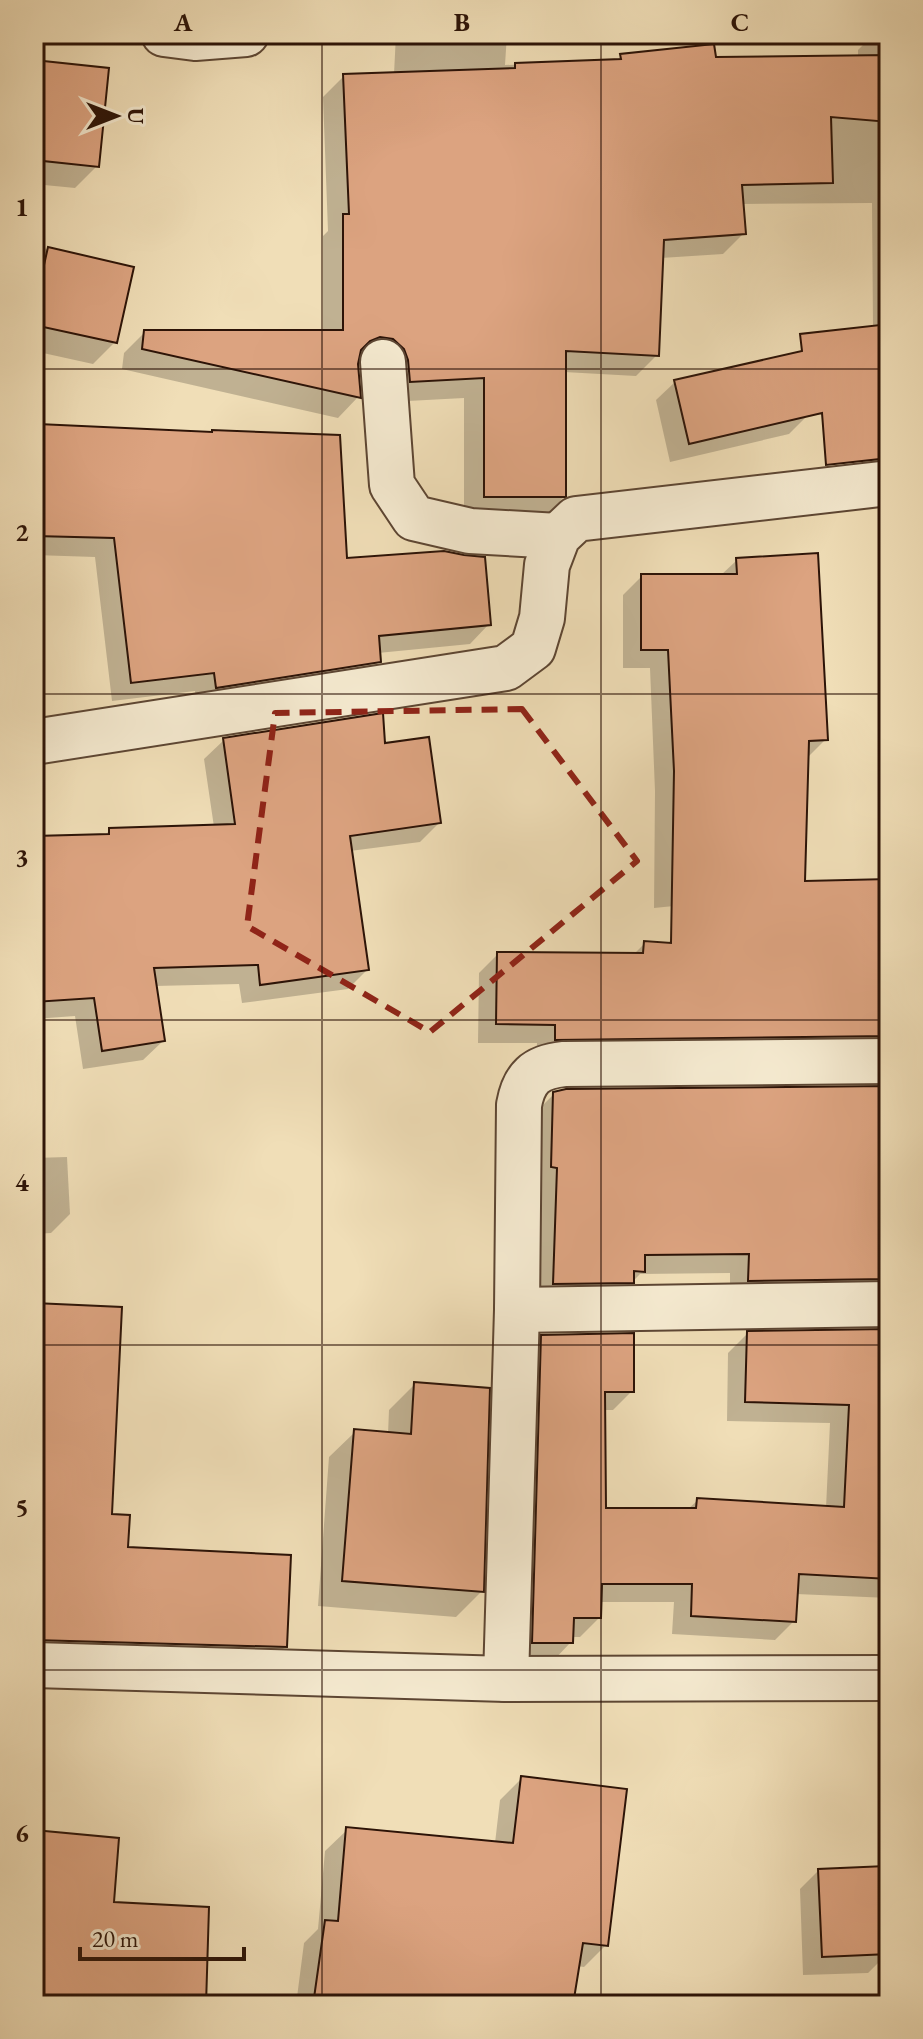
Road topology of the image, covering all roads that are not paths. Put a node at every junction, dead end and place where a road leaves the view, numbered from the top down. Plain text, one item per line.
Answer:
1 (164, 34) edge
2 (246, 34) edge
3 (383, 362) dead end
4 (889, 483) edge
5 (558, 536) junction
6 (34, 742) edge
7 (889, 1061) edge
8 (889, 1304) edge
9 (517, 1310) junction
10 (34, 1665) edge
11 (889, 1678) edge
12 (506, 1679) junction

1 - 2 street
3 - 5 street
4 - 5 street
5 - 6 street
7 - 9 street
8 - 9 street
9 - 12 street
10 - 12 street
11 - 12 street

